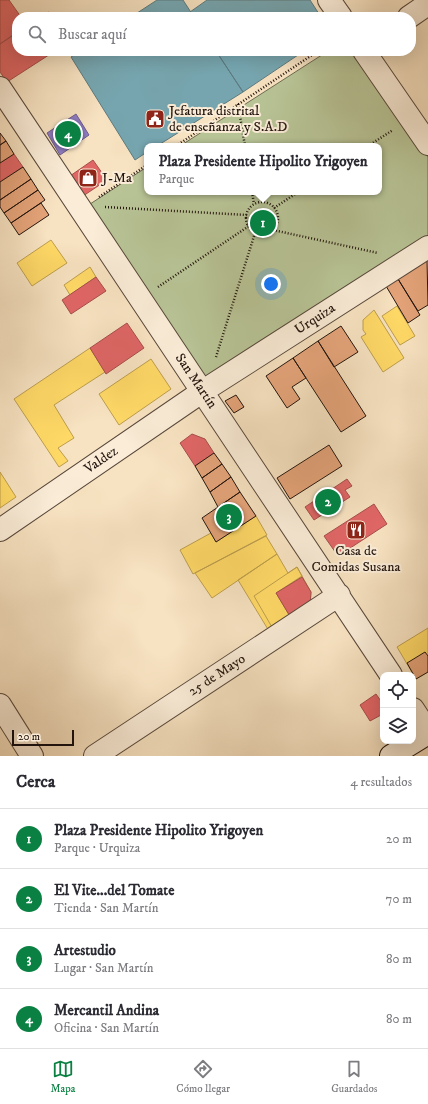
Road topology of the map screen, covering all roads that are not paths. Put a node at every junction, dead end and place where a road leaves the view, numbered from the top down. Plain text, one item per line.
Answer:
1 (329, 0) edge
2 (428, 4) edge
3 (337, 12) edge
4 (416, 12) edge
5 (367, 56) edge
6 (0, 88) edge
7 (428, 144) edge
8 (428, 247) edge
9 (203, 391) junction
10 (0, 530) edge
11 (339, 595) junction
12 (389, 672) edge
13 (0, 705) edge
14 (416, 714) edge
15 (428, 732) edge
16 (32, 756) edge
17 (95, 756) edge
18 (391, 756) edge

1 - 3 street
2 - 4 street
5 - 7 street
6 - 9 street, San Martín
8 - 9 street, Urquiza
9 - 10 street, Valdez
9 - 11 street, San Martín
11 - 12 street, San Martín
11 - 17 street, 25 de Mayo
13 - 16 street
14 - 15 street
15 - 18 street

